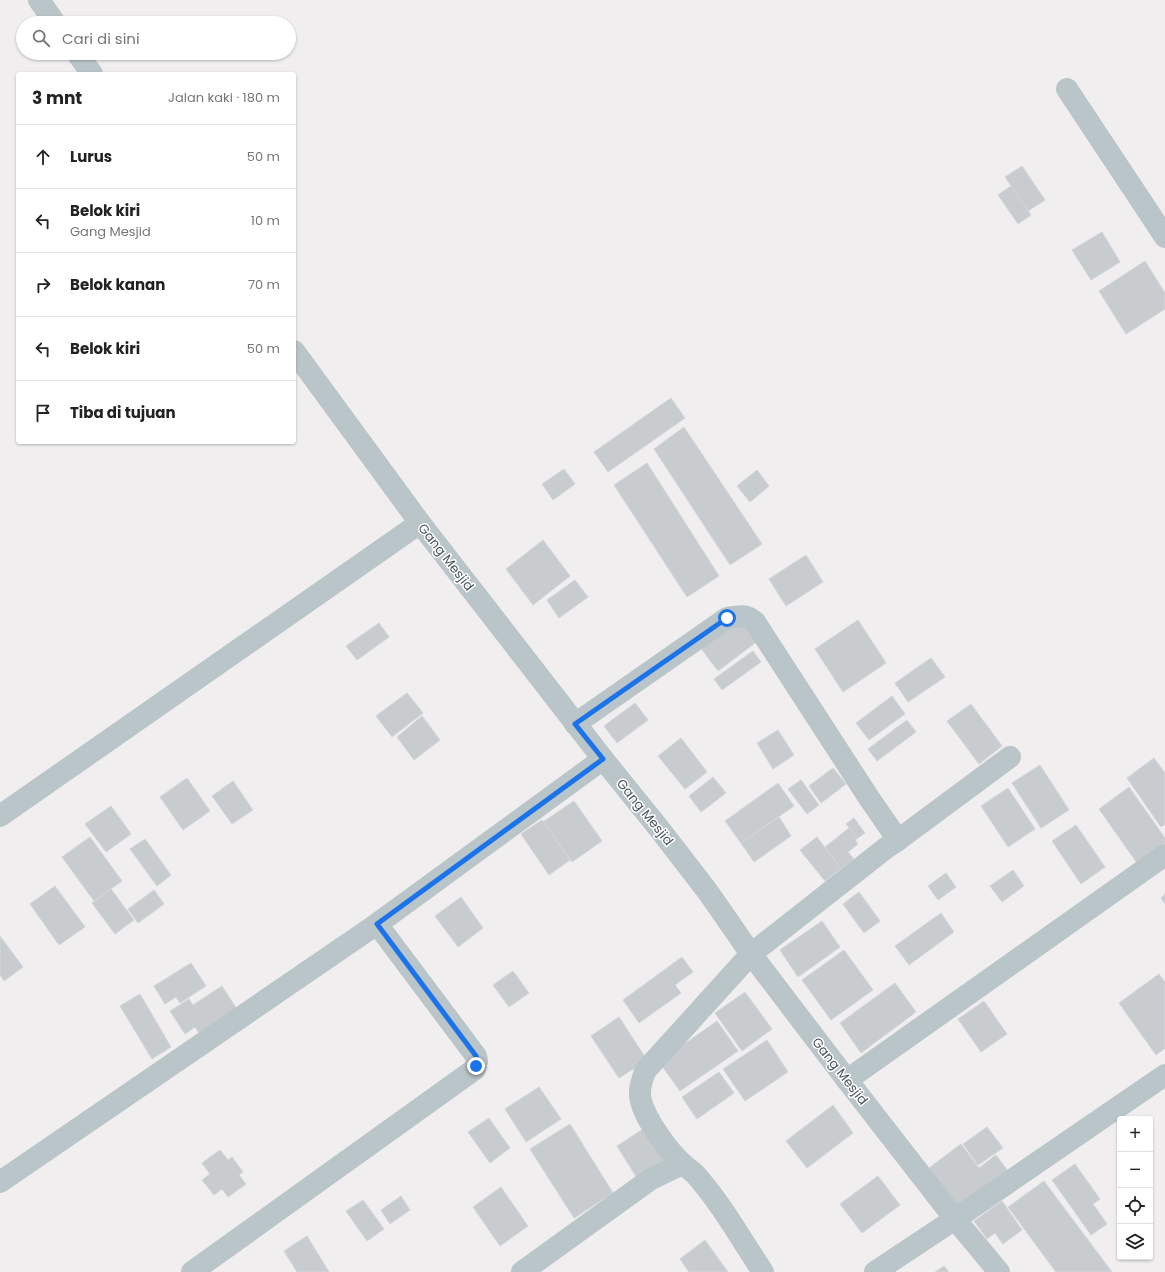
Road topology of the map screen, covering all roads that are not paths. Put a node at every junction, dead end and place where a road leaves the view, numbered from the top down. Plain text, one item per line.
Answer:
1 (38, 0) edge
2 (50, 16) edge
3 (82, 60) edge
4 (91, 72) edge
5 (1067, 89) dead end
6 (1165, 237) edge
7 (296, 353) edge
8 (420, 523) junction
9 (575, 724) junction
10 (1010, 757) dead end
11 (603, 759) junction
12 (0, 816) edge
13 (898, 840) junction
14 (1165, 855) edge
15 (377, 924) junction
16 (751, 954) junction
17 (1165, 1075) edge
18 (847, 1080) junction
19 (682, 1164) junction
20 (0, 1182) edge
21 (955, 1219) junction
22 (192, 1272) edge
23 (522, 1272) edge
24 (763, 1272) edge
25 (875, 1272) edge
26 (999, 1272) edge

1 - 2 street
3 - 4 street
5 - 6 street
7 - 8 street, Gang Mesjid
8 - 9 street, Gang Mesjid
8 - 12 street
9 - 11 street, Gang Mesjid
9 - 13 street
10 - 13 street
11 - 15 street
11 - 16 street, Gang Mesjid
13 - 16 street
14 - 18 street
15 - 20 street
15 - 22 street
16 - 18 street, Gang Mesjid
16 - 19 street
17 - 21 street
18 - 21 street, Gang Mesjid
19 - 23 street
19 - 24 street
21 - 25 street
21 - 26 street, Gang Mesjid

